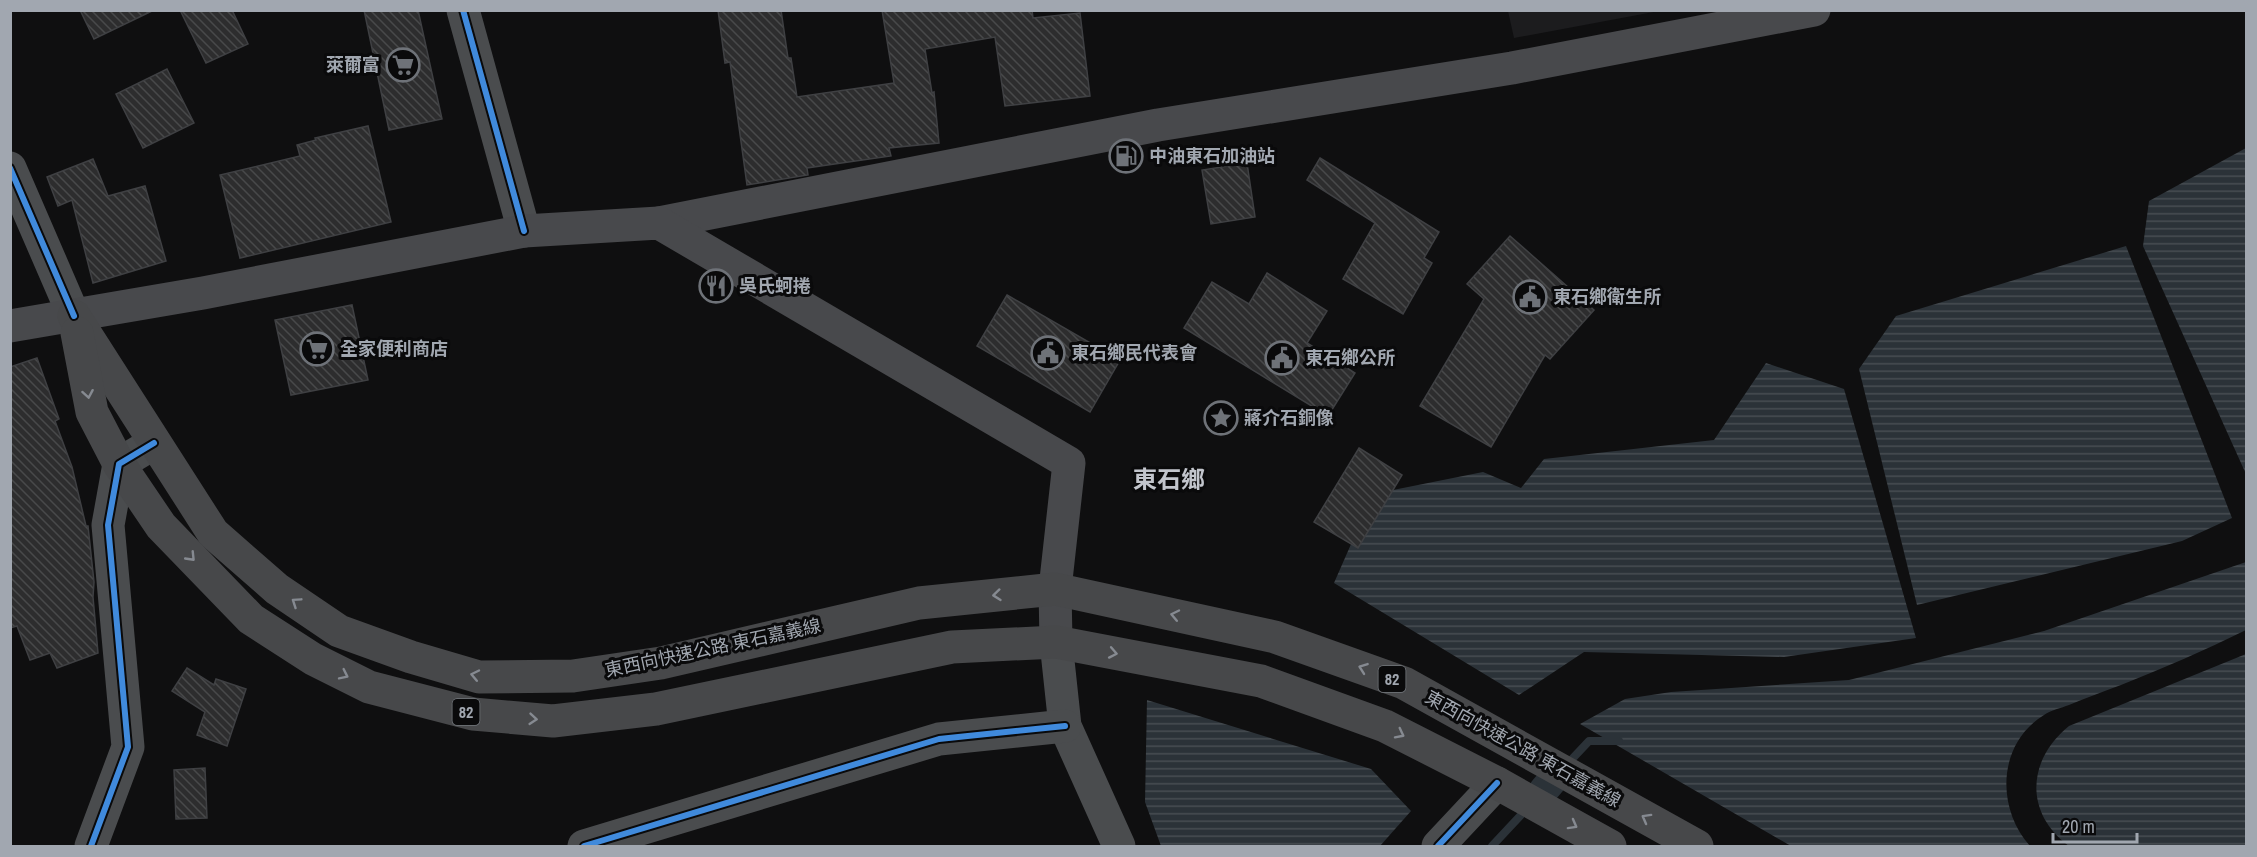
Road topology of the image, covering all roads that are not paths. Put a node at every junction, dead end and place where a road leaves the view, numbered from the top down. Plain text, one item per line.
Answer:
1 (463, 10) edge
2 (1814, 10) edge
3 (10, 168) edge
4 (659, 223) junction
5 (524, 231) junction
6 (74, 316) junction
7 (10, 326) edge
8 (154, 443) junction
9 (119, 464) junction
10 (1055, 589) junction
11 (1056, 642) junction
12 (1065, 726) junction
13 (1497, 783) junction
14 (91, 846) edge
15 (584, 846) edge
16 (1119, 846) edge
17 (1438, 846) edge
18 (1610, 846) edge
19 (1697, 846) edge

1 - 5 street
2 - 4 main road
3 - 6 street
4 - 5 main road
4 - 10 main road
5 - 6 main road
6 - 7 main road
6 - 8 main road, 東西向快速公路 東石嘉義線 / 82
6 -> 9 main road, 82
8 - 9 street
10 -> 8 main road, 東西向快速公路 東石嘉義線 / 82
9 -> 11 main road, 82
9 - 14 street
10 - 11 main road
19 -> 10 main road, 東西向快速公路 東石嘉義線 / 82
11 - 12 street
11 -> 13 main road, 82
12 - 15 street
12 - 16 street
13 - 17 street
13 -> 18 main road, 82

